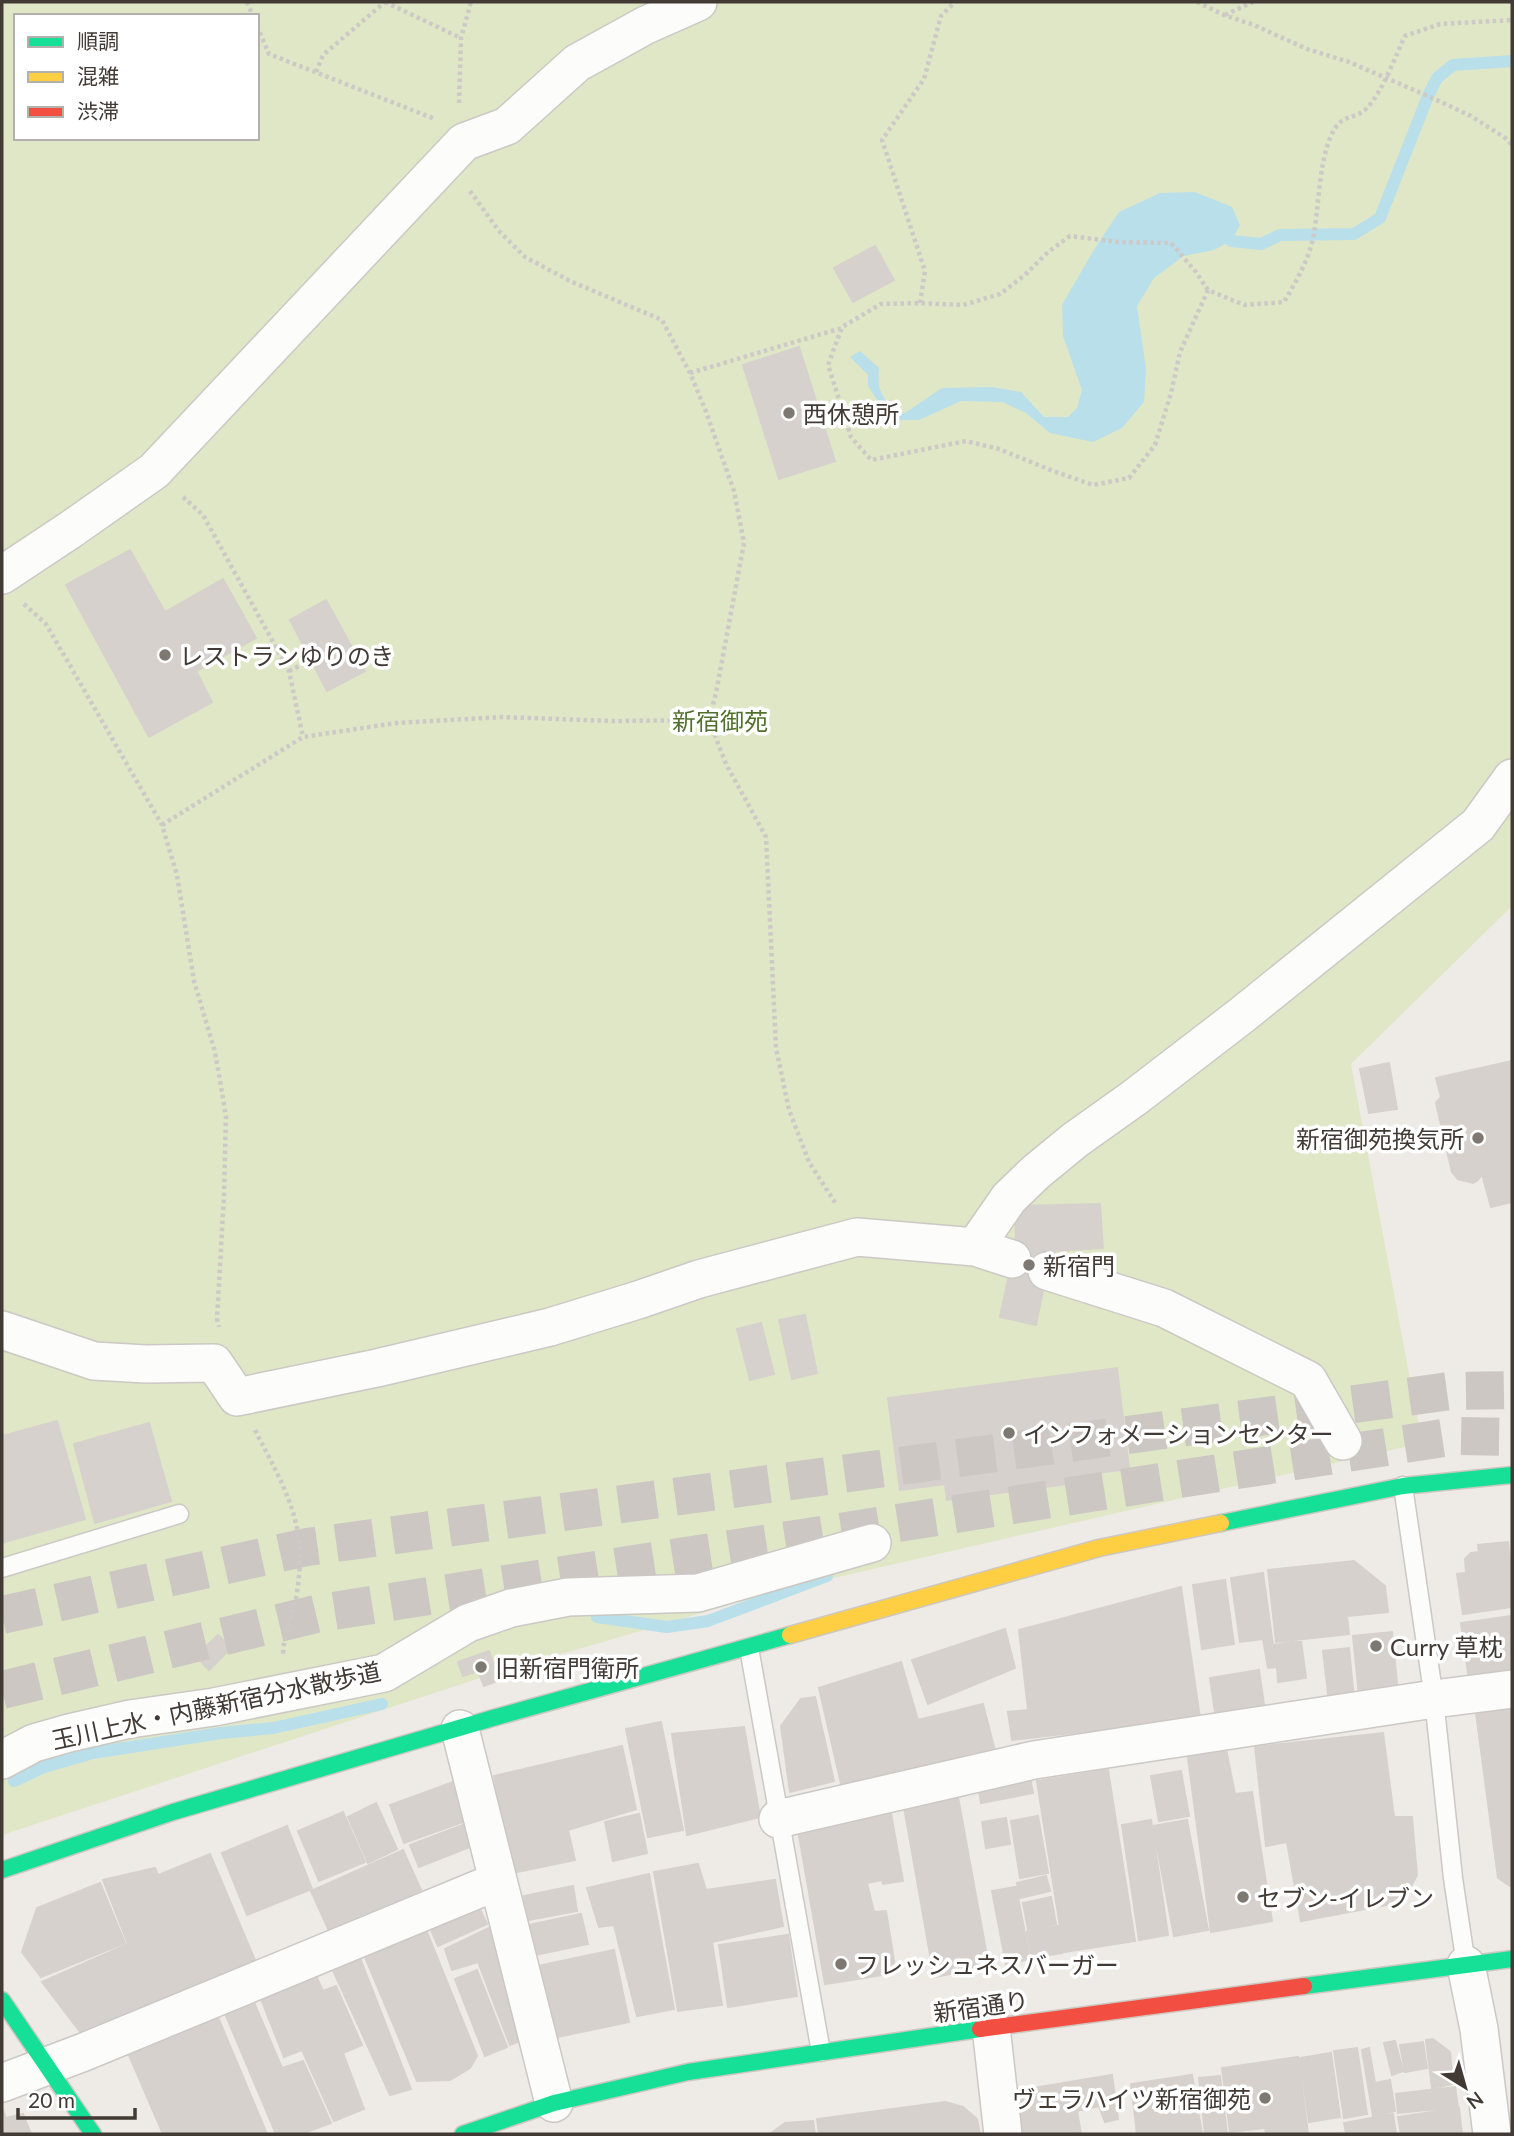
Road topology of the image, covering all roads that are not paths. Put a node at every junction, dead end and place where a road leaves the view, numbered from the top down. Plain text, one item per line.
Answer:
1 (698, 2) edge
2 (11, 587) edge
3 (1512, 778) edge
4 (975, 1247) junction
5 (1012, 1259) dead end
6 (1047, 1271) dead end
7 (2, 1330) edge
8 (1343, 1441) dead end
9 (1491, 1462) dead end
10 (1512, 1475) edge
11 (1430, 1484) junction
12 (1403, 1486) junction
13 (179, 1514) dead end
14 (872, 1543) dead end
15 (2, 1568) edge
16 (749, 1648) junction
17 (1512, 1689) edge
18 (1434, 1699) junction
19 (460, 1729) junction
20 (2, 1760) edge
21 (778, 1819) junction
22 (2, 1870) edge
23 (498, 1881) junction
24 (1512, 1959) edge
25 (1466, 1965) junction
26 (2, 2000) edge
27 (991, 2027) junction
28 (821, 2052) junction
29 (47, 2065) junction
30 (2, 2082) edge
31 (554, 2103) junction
32 (93, 2134) edge
33 (463, 2134) edge
34 (1003, 2134) edge
35 (1492, 2134) edge

1 - 2 street
3 - 4 street
4 - 5 street
4 - 7 street
6 - 8 street
9 - 11 street
10 - 11 street
11 - 12 street
12 - 16 street
12 - 18 lane
13 - 15 lane
14 - 20 street, 玉川上水・内藤新宿分水散歩道
16 - 19 street
16 - 21 lane
17 - 18 street
18 - 21 street
18 - 25 lane
19 - 22 street
19 - 23 street
21 - 28 lane
23 - 29 street
23 - 31 street
24 - 25 street, 新宿通り
25 - 27 street, 新宿通り
25 - 35 street
26 - 29 street
27 - 28 street, 新宿通り
27 - 34 street
28 - 31 street, 新宿通り
29 - 30 street
29 - 32 street
31 - 33 street, 新宿通り

